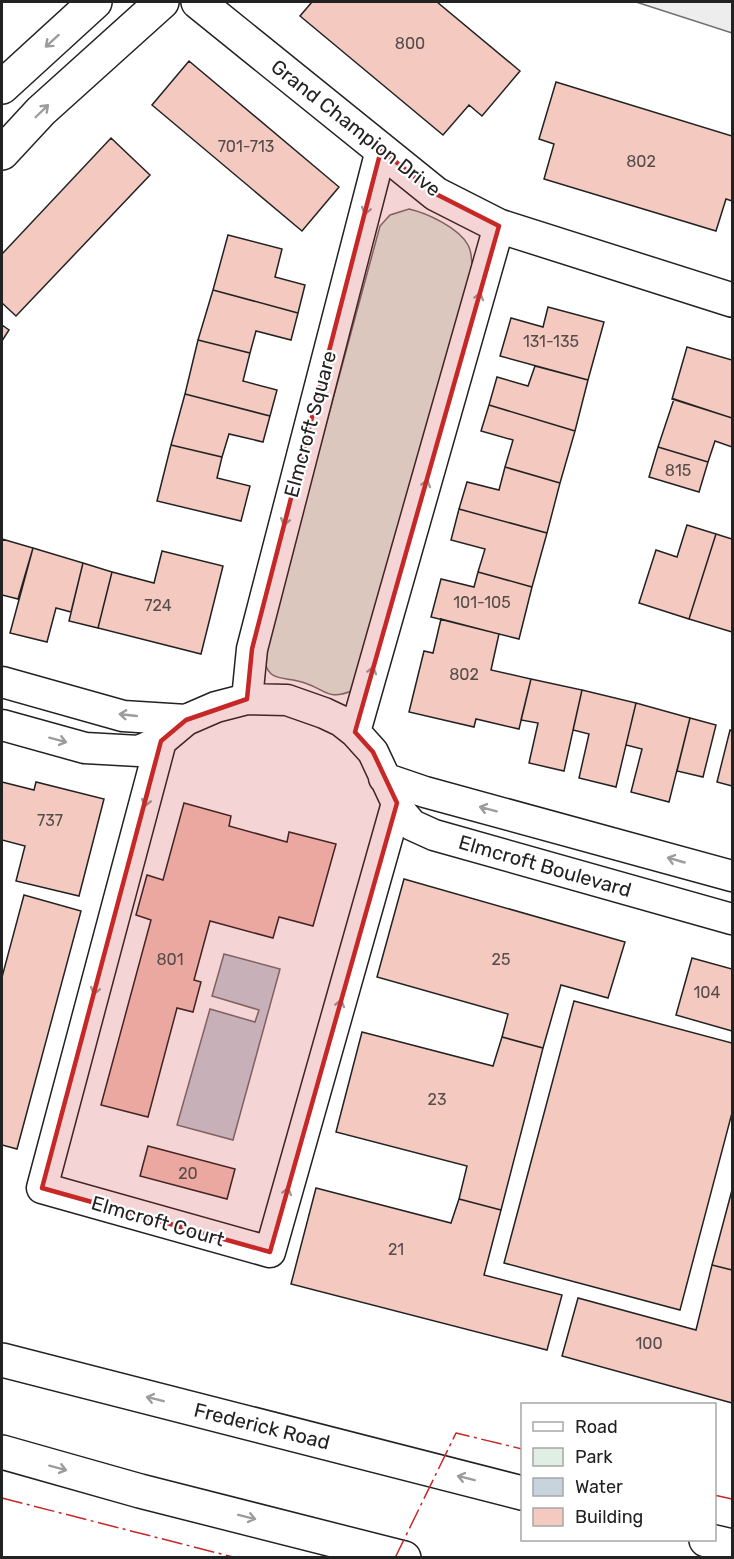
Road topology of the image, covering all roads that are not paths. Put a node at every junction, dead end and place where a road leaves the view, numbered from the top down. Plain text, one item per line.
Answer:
1 (95, 2) edge
2 (162, 2) edge
3 (198, 2) edge
4 (2, 87) edge
5 (381, 150) junction
6 (2, 153) edge
7 (499, 226) junction
8 (732, 300) edge
9 (2, 682) edge
10 (247, 699) junction
11 (186, 720) junction
12 (2, 725) edge
13 (355, 732) junction
14 (161, 741) junction
15 (391, 790) junction
16 (732, 876) edge
17 (732, 919) edge
18 (2, 1360) edge
19 (2, 1452) edge
20 (521, 1493) edge
21 (713, 1541) edge
22 (732, 1546) edge
23 (404, 1557) edge

1 -> 4 main road
6 -> 2 main road
3 - 5 main road, Grand Champion Drive
5 - 7 main road, Grand Champion Drive
5 -> 10 street, Elmcroft Square
7 - 8 main road, Grand Champion Drive
13 -> 7 street
11 -> 9 street, Elmcroft Boulevard
10 - 11 street, Elmcroft Boulevard
10 - 13 street, Elmcroft Boulevard
11 - 14 street, Elmcroft Boulevard
12 -> 14 street, Elmcroft Boulevard
13 - 15 street, Elmcroft Boulevard
14 -> 15 street, Elmcroft Court
16 -> 15 street, Elmcroft Boulevard
15 - 17 street, Elmcroft Boulevard
20 -> 18 main road, Frederick Road
19 -> 23 main road
21 - 22 main road

